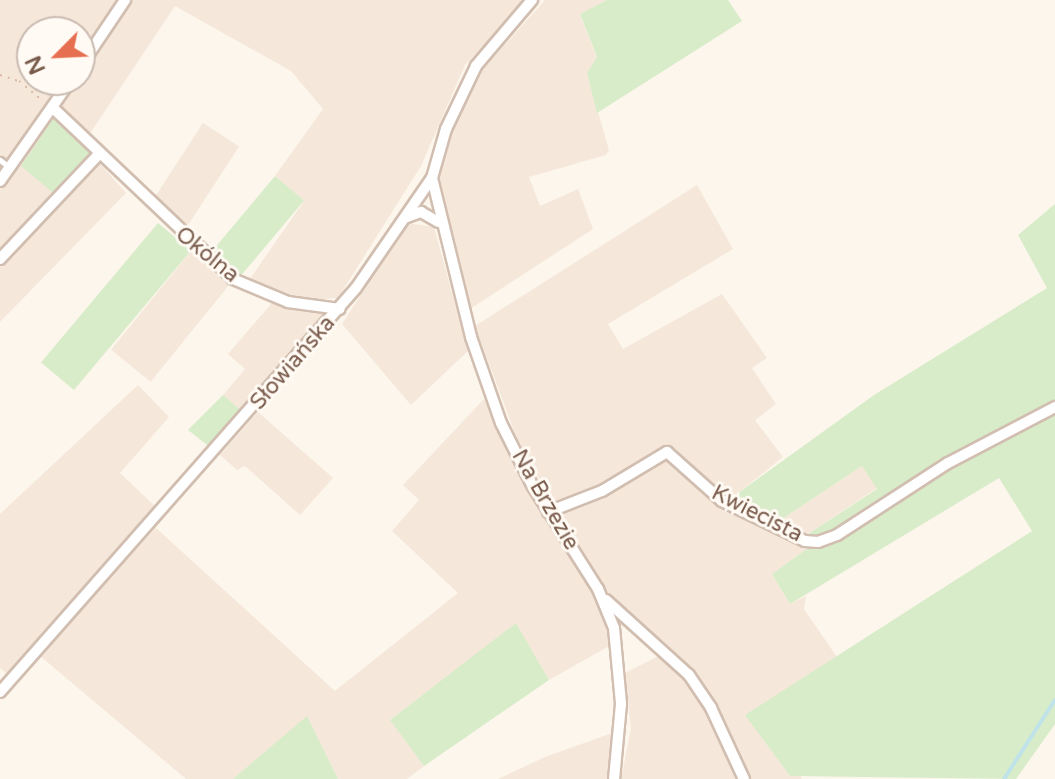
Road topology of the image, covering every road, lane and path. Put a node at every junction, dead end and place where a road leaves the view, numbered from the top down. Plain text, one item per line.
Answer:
1 (125, 0) edge
2 (532, 0) edge
3 (96, 43) edge
4 (0, 75) edge
5 (61, 96) edge
6 (53, 108) junction
7 (99, 154) junction
8 (0, 160) edge
9 (10, 169) junction
10 (432, 178) junction
11 (0, 181) edge
12 (402, 220) junction
13 (439, 224) junction
14 (0, 259) edge
15 (340, 309) junction
16 (1055, 407) edge
17 (548, 512) junction
18 (598, 589) junction
19 (0, 692) edge
20 (614, 779) edge
21 (744, 779) edge

1 - 3 street
2 - 10 street, Słowiańska
4 - 6 path
5 - 6 street
6 - 7 street, Okólna
6 - 9 street
7 - 14 street
7 - 15 street, Okólna
8 - 9 lane
9 - 11 street
10 - 12 street, Słowiańska
10 - 13 street, Na Brzezie
12 - 13 street
12 - 15 street, Słowiańska
13 - 17 street, Na Brzezie
15 - 19 street, Słowiańska
16 - 17 street, Kwiecista
17 - 18 street, Na Brzezie
18 - 20 street, Na Brzezie
18 - 21 street

